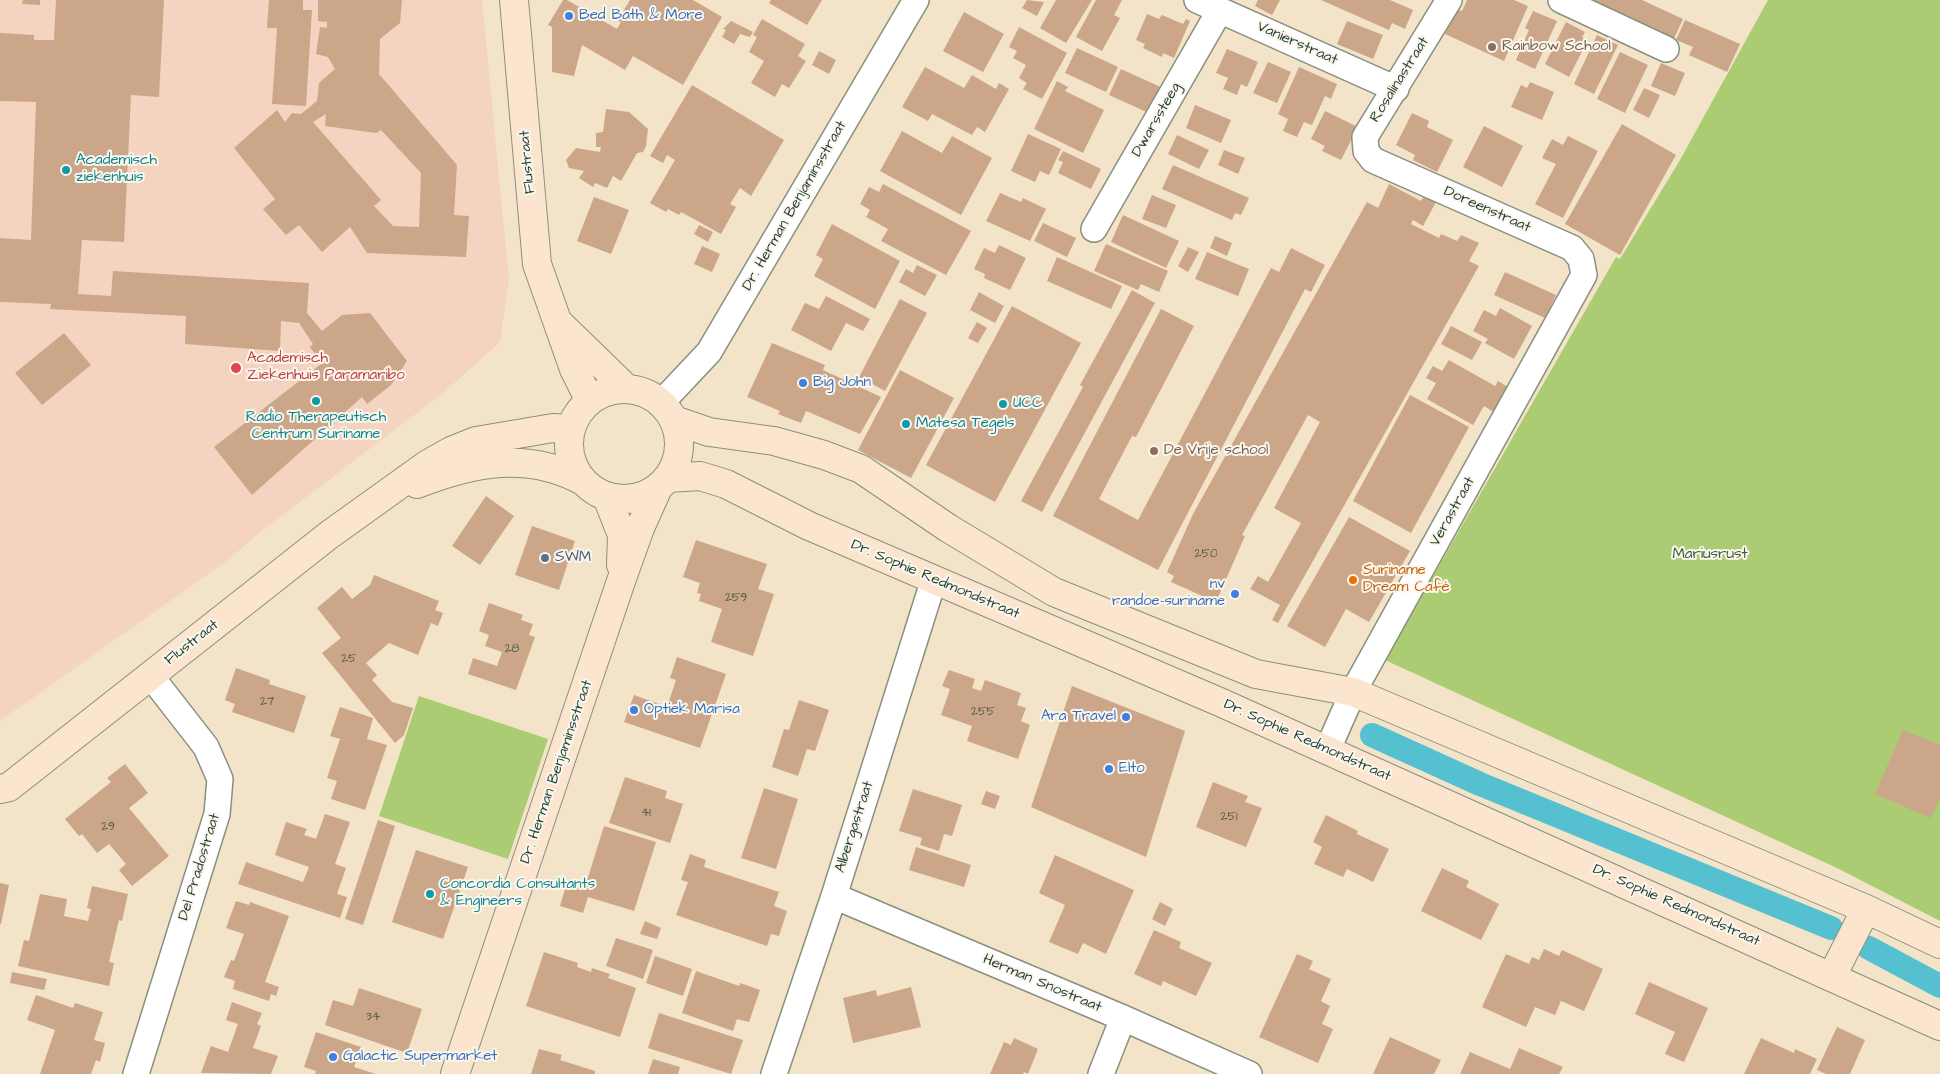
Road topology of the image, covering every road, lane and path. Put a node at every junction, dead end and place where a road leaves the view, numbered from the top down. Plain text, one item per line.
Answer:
1 (514, 0) edge
2 (916, 0) edge
3 (1197, 0) edge
4 (1449, 0) edge
5 (1561, 0) edge
6 (1220, 10) junction
7 (1666, 49) dead end
8 (1396, 89) junction
9 (1374, 160) joint
10 (1094, 229) dead end
11 (1584, 275) joint
12 (557, 321) junction
13 (626, 389) junction
14 (590, 401) junction
15 (668, 412) junction
16 (571, 429) junction
17 (583, 482) junction
18 (662, 484) junction
19 (385, 496) junction
20 (607, 497) junction
21 (934, 579) junction
22 (620, 584) junction
23 (150, 675) junction
24 (1353, 692) junction
25 (1327, 751) junction
26 (0, 789) edge
27 (834, 896) junction
28 (1866, 909) junction
29 (1940, 944) edge
30 (1832, 976) junction
31 (1123, 1018) junction
32 (1940, 1026) edge
33 (136, 1074) edge
34 (455, 1074) edge
35 (774, 1074) edge
36 (1101, 1074) edge
37 (1249, 1074) edge

1 - 12 street, Flustraat
2 - 15 street, Dr. Herman Benjaminsstraat
3 - 6 street, Vanierstraat
4 - 8 street, Rosalinastraat
5 - 7 street
6 - 8 street, Vanierstraat
6 - 10 street, Dwarssteeg
8 - 9 street, Rosalinastraat
9 - 11 street, Doreenstraat
11 - 24 street, Verastraat
12 - 13 street, Flustraat
12 - 14 street, Flustraat
13 - 14 street
13 - 15 street
14 - 16 street
15 - 18 street
15 - 24 street
16 - 17 street
16 - 19 street, Flustraat
17 - 19 street, Flustraat
17 - 20 street
18 - 20 street
18 - 21 street, Dr. Sophie Redmondstraat
18 - 22 street, Dr. Herman Benjaminsstraat
19 - 23 street, Flustraat
20 - 22 street, Dr. Herman Benjaminsstraat
21 - 25 street, Dr. Sophie Redmondstraat
21 - 27 street, Albergastraat
22 - 34 street, Dr. Herman Benjaminsstraat
23 - 26 street, Flustraat
23 - 33 street, Del Pradostraat
24 - 25 street, Verastraat
24 - 28 street
25 - 30 street, Dr. Sophie Redmondstraat
27 - 31 street, Herman Snostraat
27 - 35 street, Albergastraat
28 - 29 street
28 - 30 street
30 - 32 street, Dr. Sophie Redmondstraat
31 - 36 street
31 - 37 street, Herman Snostraat

